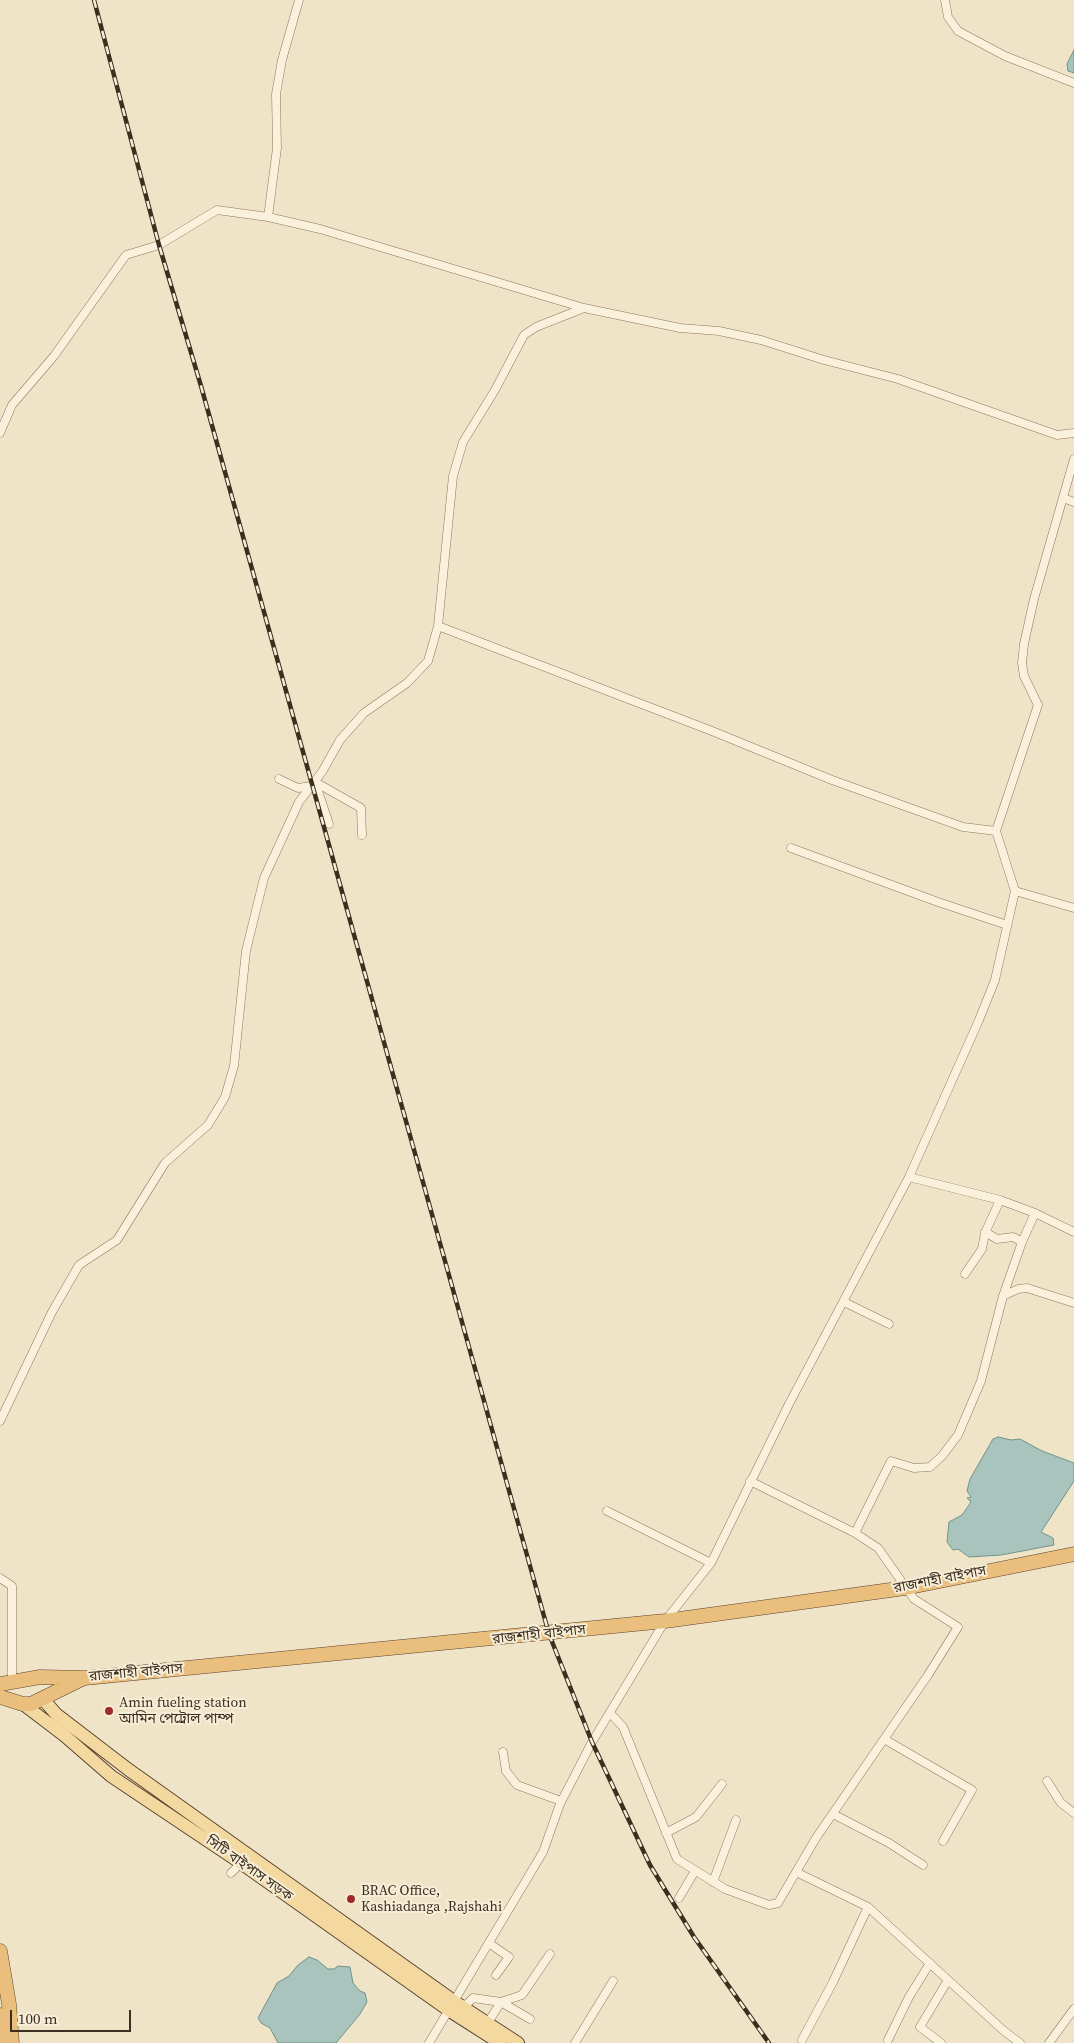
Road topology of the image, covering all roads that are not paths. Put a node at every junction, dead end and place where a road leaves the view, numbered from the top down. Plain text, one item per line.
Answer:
1 (298, 0) edge
2 (945, 0) edge
3 (1074, 83) edge
4 (268, 217) junction
5 (584, 308) junction
6 (0, 432) edge
7 (1074, 433) edge
8 (1074, 459) edge
9 (1063, 498) junction
10 (1074, 502) edge
11 (438, 626) junction
12 (279, 779) dead end
13 (313, 784) junction
14 (329, 824) dead end
15 (996, 832) junction
16 (362, 835) dead end
17 (791, 848) dead end
18 (1015, 891) junction
19 (1074, 908) edge
20 (1008, 925) junction
21 (909, 1177) junction
22 (1000, 1200) junction
23 (1034, 1213) junction
24 (985, 1232) junction
25 (1074, 1232) edge
26 (1022, 1242) junction
27 (965, 1274) dead end
28 (1004, 1296) junction
29 (844, 1302) junction
30 (1074, 1303) edge
31 (889, 1324) dead end
32 (0, 1421) edge
33 (750, 1481) junction
34 (607, 1510) dead end
35 (856, 1533) junction
36 (1074, 1554) edge
37 (711, 1563) junction
38 (0, 1578) edge
39 (905, 1588) junction
40 (665, 1621) junction
41 (40, 1677) junction
42 (85, 1678) junction
43 (6, 1683) edge
44 (0, 1697) edge
45 (43, 1699) junction
46 (23, 1704) junction
47 (610, 1714) junction
48 (884, 1739) junction
49 (503, 1752) dead end
50 (1047, 1781) dead end
51 (722, 1784) dead end
52 (561, 1801) junction
53 (1074, 1813) edge
54 (834, 1814) junction
55 (736, 1820) dead end
56 (666, 1833) junction
57 (943, 1842) dead end
58 (241, 1863) junction
59 (923, 1865) dead end
60 (696, 1871) junction
61 (796, 1872) junction
62 (231, 1873) dead end
63 (713, 1882) junction
64 (679, 1898) dead end
65 (868, 1907) junction
66 (490, 1944) junction
67 (0, 1951) edge
68 (550, 1954) dead end
69 (930, 1963) junction
70 (496, 1975) dead end
71 (948, 1980) junction
72 (613, 1981) dead end
73 (501, 2002) junction
74 (452, 2007) junction
75 (1074, 2009) edge
76 (0, 2016) edge
77 (530, 2019) dead end
78 (487, 2024) junction
79 (802, 2040) dead end
80 (888, 2040) dead end
81 (2, 2043) edge
82 (12, 2043) edge
83 (430, 2043) edge
84 (500, 2043) edge
85 (518, 2043) edge
86 (575, 2043) edge
87 (941, 2043) edge
88 (1020, 2043) edge
89 (1048, 2043) edge

1 - 4 street
2 - 3 street
4 - 5 street
4 - 6 street
5 - 7 street
5 - 11 street
8 - 9 street
9 - 10 street
9 - 15 street
11 - 13 street
11 - 15 street
12 - 13 street
13 - 14 street
13 - 16 street
13 - 32 street
15 - 18 street
17 - 20 street
18 - 19 street
18 - 20 street
20 - 21 street
21 - 22 street
21 - 29 street
22 - 23 street
22 - 24 street
23 - 25 street
23 - 26 street
24 - 26 street
24 - 27 street
26 - 28 street
28 - 30 street
28 - 35 street
29 - 31 street
29 - 33 street
33 - 35 street
33 - 37 street
34 - 37 street
35 - 39 street
36 - 39 highway, রাজশাহী বাইপাস
37 - 40 street
38 - 43 street
39 - 40 highway, রাজশাহী বাইপাস
39 - 48 street
40 - 42 highway, রাজশাহী বাইপাস
40 - 47 street
41 - 42 highway, রাজশাহী বাইপাস
41 - 43 highway, রাজশাহী বাইপাস
41 - 45 highway
42 - 45 highway
44 - 46 highway, সিটি বাইপাস সড়ক
45 - 46 highway
45 - 74 main road
46 - 58 main road, সিটি বাইপাস সড়ক
47 - 52 street
47 - 56 street
48 - 54 street
48 - 57 street
49 - 52 street
50 - 53 street
51 - 56 street
52 - 66 street
54 - 59 street
54 - 61 street
55 - 63 street
56 - 60 street
58 - 62 street
58 - 74 main road, সিটি বাইপাস সড়ক
60 - 63 street
60 - 64 street
61 - 63 street
61 - 65 street
65 - 69 street
65 - 79 street
66 - 70 street
66 - 74 street
67 - 82 highway
68 - 73 street
69 - 71 street
69 - 80 street
71 - 87 street
71 - 88 street
72 - 86 street
73 - 74 street
73 - 77 street
73 - 78 street
74 - 78 main road
74 - 83 street
74 - 84 main road, সিটি বাইপাস সড়ক
75 - 89 street
76 - 81 highway
78 - 85 main road

